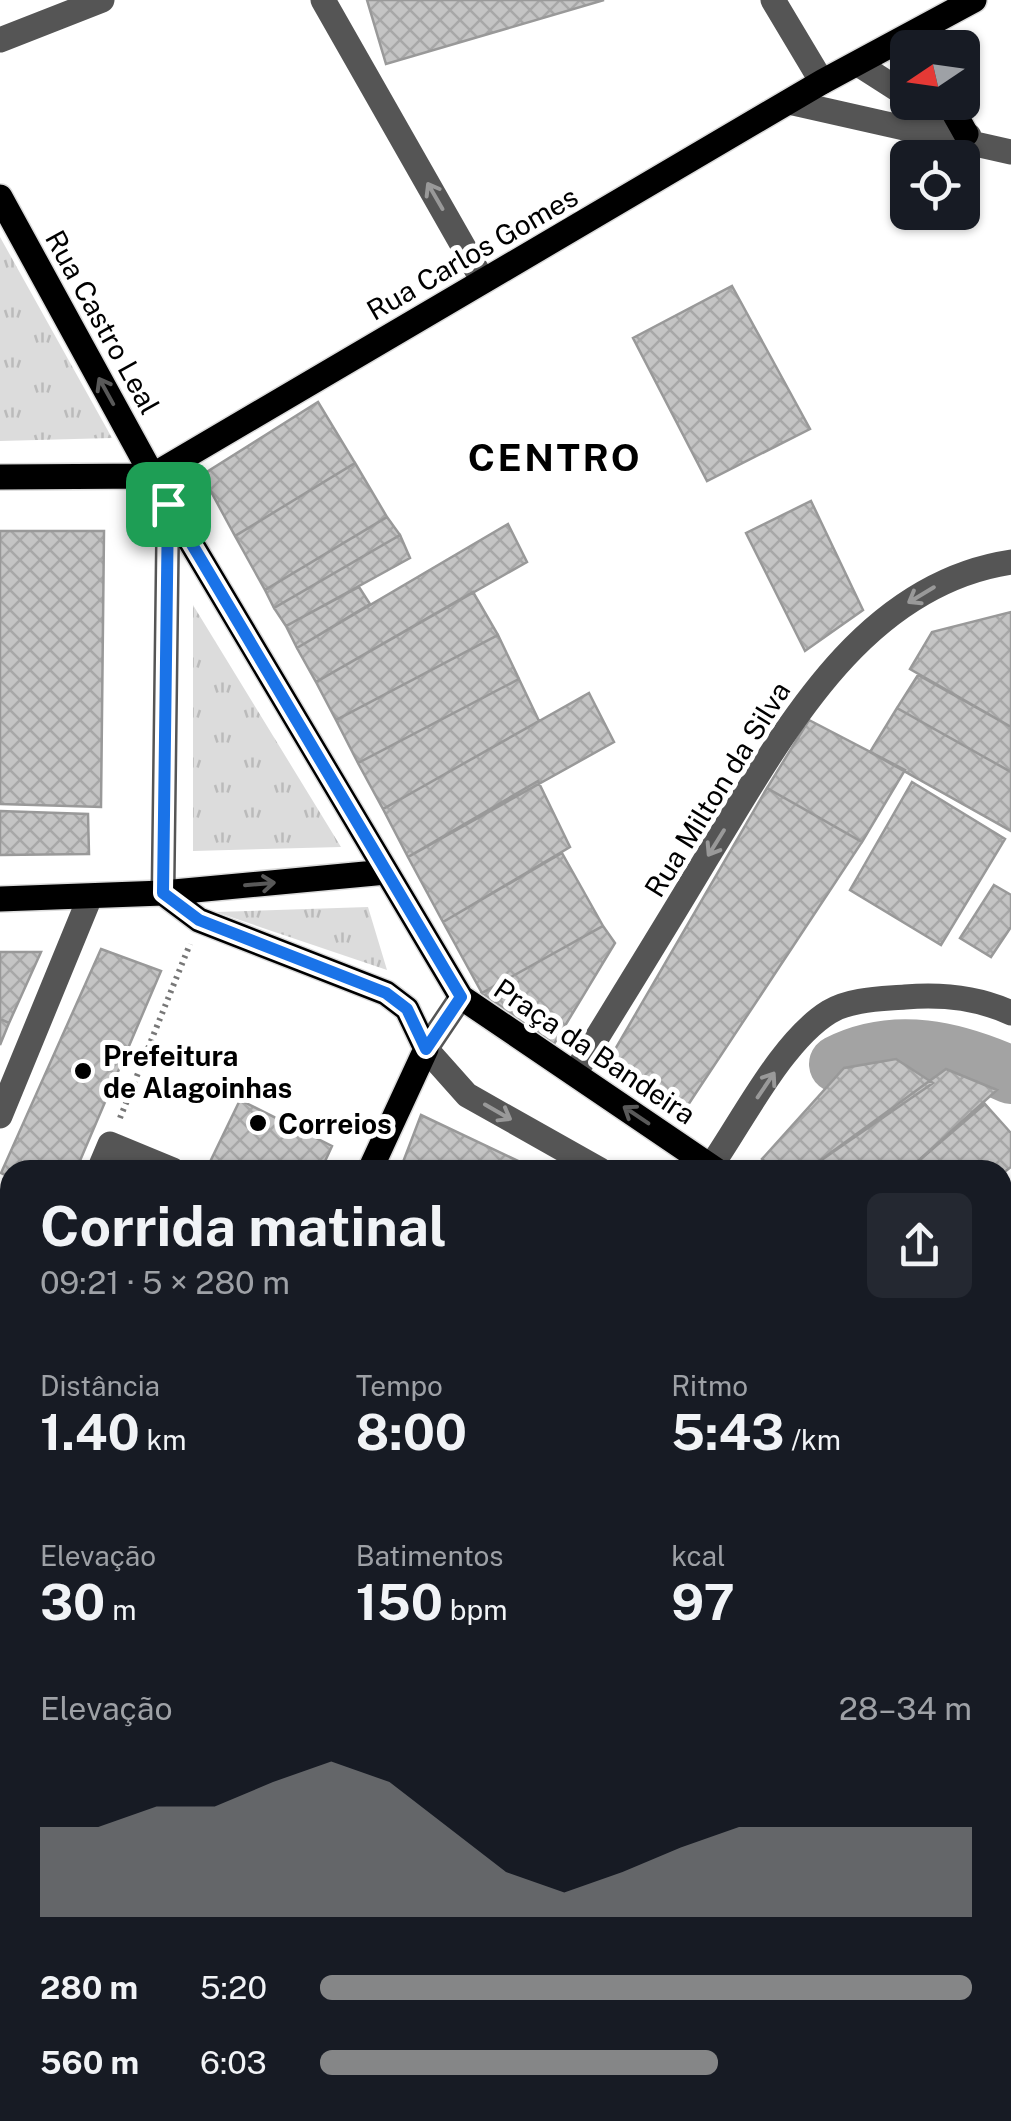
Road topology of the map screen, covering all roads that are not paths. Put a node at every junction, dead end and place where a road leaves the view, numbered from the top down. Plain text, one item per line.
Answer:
1 (102, 0) edge
2 (323, 0) edge
3 (772, 0) edge
4 (974, 0) edge
5 (936, 30) edge
6 (0, 40) edge
7 (890, 51) edge
8 (858, 64) junction
9 (822, 82) junction
10 (890, 84) edge
11 (788, 102) junction
12 (947, 120) edge
13 (965, 120) edge
14 (988, 144) edge
15 (0, 197) edge
16 (483, 280) junction
17 (152, 476) junction
18 (0, 477) edge
19 (168, 504) junction
20 (1011, 562) edge
21 (386, 872) junction
22 (163, 893) junction
23 (90, 897) junction
24 (0, 898) edge
25 (461, 997) junction
26 (1011, 1013) edge
27 (426, 1049) junction
28 (575, 1074) junction
29 (0, 1116) edge
30 (103, 1160) edge
31 (149, 1160) edge
32 (375, 1160) edge
33 (582, 1160) edge
34 (702, 1160) edge
35 (719, 1160) edge

1 - 6 street
16 -> 2 street
3 - 9 street
4 - 5 main road, Rua Carlos Gomes
7 - 8 main road, Rua Carlos Gomes
8 - 9 main road, Rua Carlos Gomes
8 - 10 street
9 - 11 main road, Rua Carlos Gomes
11 - 14 street
11 - 16 main road, Rua Carlos Gomes
12 - 14 street
13 - 14 main road
17 -> 15 main road, Rua Castro Leal
16 - 17 main road, Rua Carlos Gomes
17 - 18 main road
17 - 19 main road, Praça da Bandeira
19 - 21 main road, Praça da Bandeira
19 - 22 street
20 -> 28 street, Rua Milton da Silva
22 -> 21 main road
21 - 25 main road, Praça da Bandeira
22 - 23 main road
22 - 27 main road
23 - 24 main road
23 - 29 street
25 - 27 street
25 - 28 main road, Praça da Bandeira
35 -> 26 street
27 - 32 main road
27 -> 33 street
34 -> 28 main road, Praça da Bandeira
30 - 31 street

